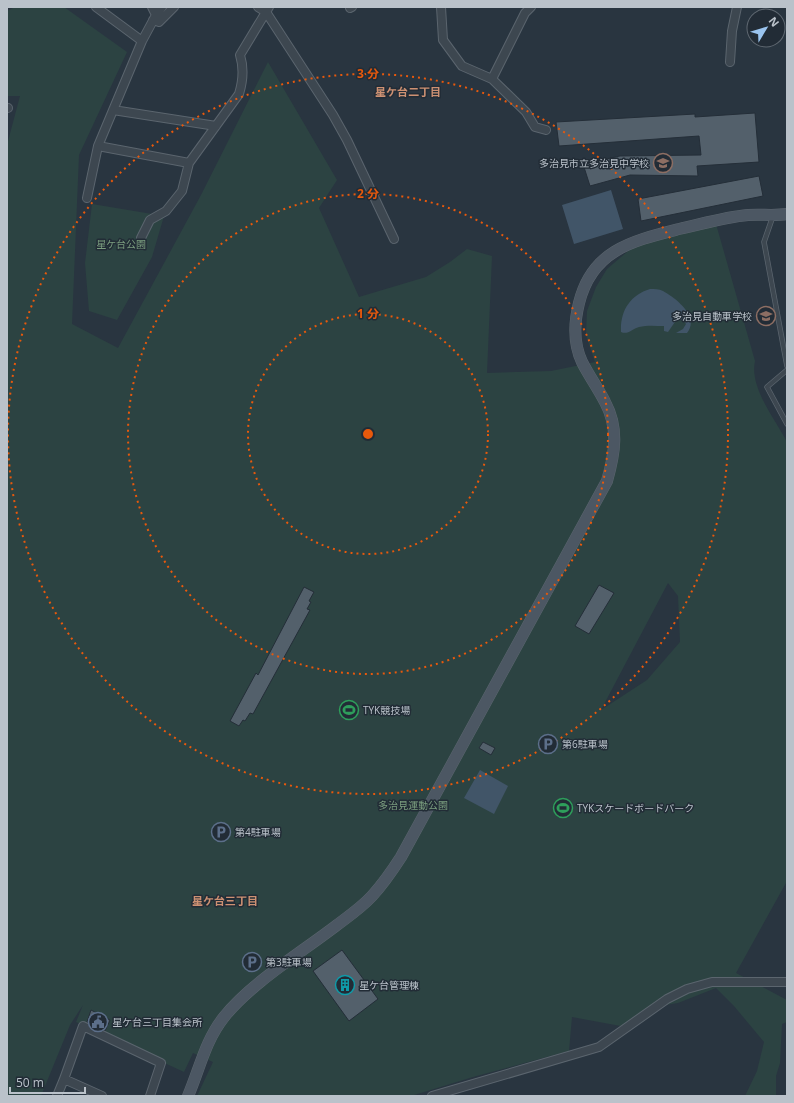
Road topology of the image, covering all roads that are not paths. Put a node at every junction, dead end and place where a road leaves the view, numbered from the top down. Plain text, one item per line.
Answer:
1 (96, 7) edge
2 (162, 7) edge
3 (174, 7) edge
4 (258, 7) edge
5 (441, 7) edge
6 (531, 7) edge
7 (737, 7) edge
8 (268, 10) edge
9 (154, 14) edge
10 (142, 41) junction
11 (730, 62) dead end
12 (492, 79) junction
13 (113, 110) junction
14 (216, 126) junction
15 (546, 130) dead end
16 (98, 146) junction
17 (190, 163) junction
18 (87, 198) dead end
19 (787, 214) edge
20 (773, 216) junction
21 (141, 238) dead end
22 (394, 239) dead end
23 (787, 366) edge
24 (787, 370) edge
25 (787, 424) edge
26 (787, 982) edge
27 (64, 1079) junction
28 (57, 1096) edge
29 (102, 1096) edge
30 (150, 1096) edge
31 (188, 1096) edge
32 (432, 1096) edge

1 - 10 street
2 - 9 street
3 - 9 street
4 - 8 street
5 - 12 street
6 - 12 street
7 - 11 street
8 - 14 street
8 - 22 street
9 - 10 street
10 - 13 street
12 - 15 street
13 - 14 street
13 - 16 street
14 - 17 street
16 - 17 street
16 - 18 street
17 - 21 street
19 - 20 street
20 - 23 lane
20 - 31 street
24 - 25 lane
26 - 32 street
27 - 28 street
27 - 29 street
27 - 30 street

